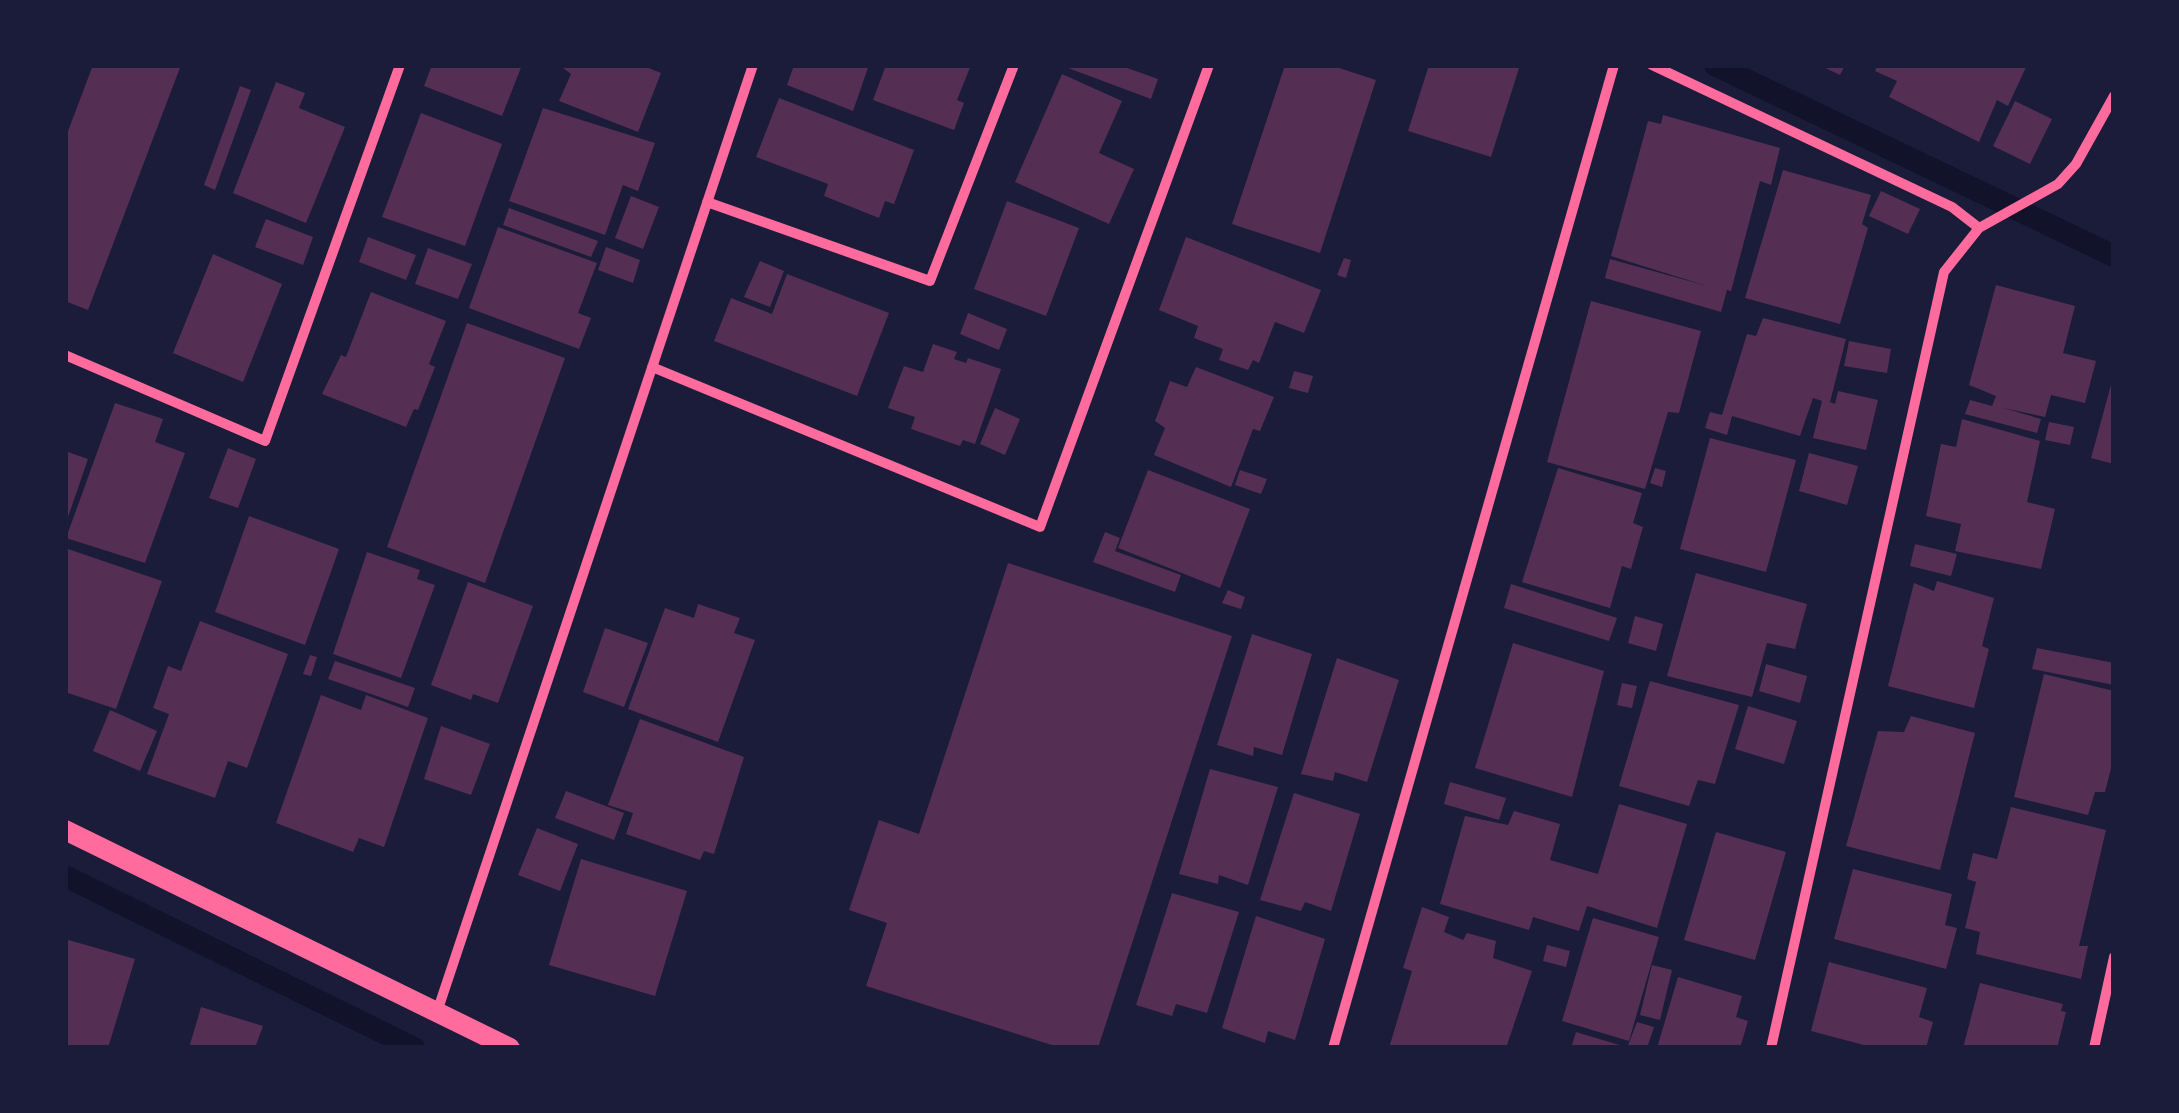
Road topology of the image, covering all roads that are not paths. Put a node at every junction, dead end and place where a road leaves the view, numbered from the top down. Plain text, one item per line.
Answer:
1 (400, 65) edge
2 (752, 65) edge
3 (1014, 65) edge
4 (1209, 65) edge
5 (1614, 65) edge
6 (1652, 65) edge
7 (2114, 96) edge
8 (707, 202) junction
9 (1979, 228) junction
10 (65, 355) edge
11 (652, 367) junction
12 (65, 830) edge
13 (2114, 957) edge
14 (437, 1012) junction
15 (510, 1048) edge
16 (1333, 1048) edge
17 (1771, 1048) edge
18 (2094, 1048) edge

1 - 10 street
2 - 8 street
3 - 8 street
4 - 11 street
5 - 16 street
6 - 9 street
7 - 9 street
8 - 11 street
9 - 17 street
11 - 14 street
12 - 14 main road
13 - 18 street
14 - 15 main road

